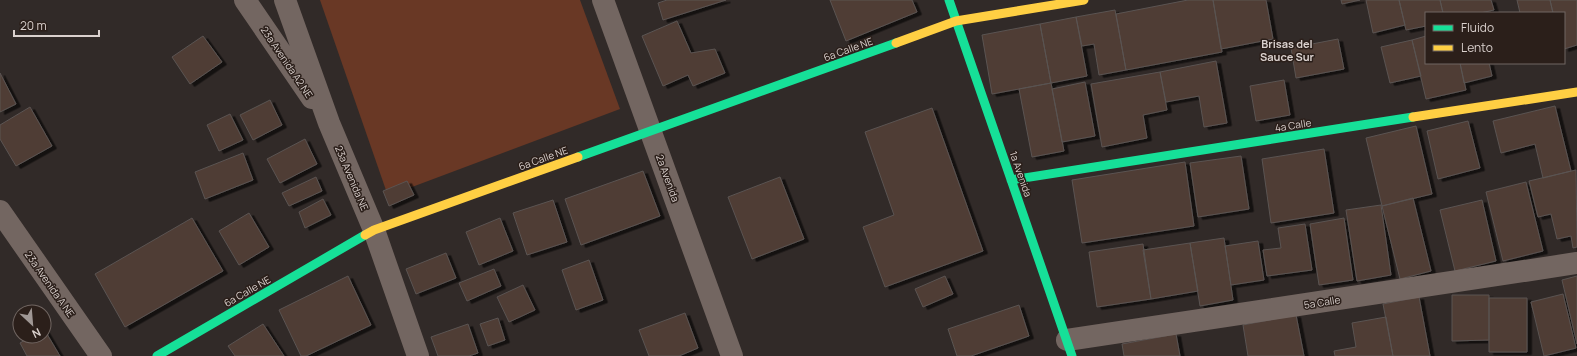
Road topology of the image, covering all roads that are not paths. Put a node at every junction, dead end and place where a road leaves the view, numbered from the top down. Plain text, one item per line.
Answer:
1 (245, 0) edge
2 (285, 0) edge
3 (603, 0) edge
4 (949, 0) edge
5 (1084, 0) edge
6 (956, 21) junction
7 (1577, 92) edge
8 (329, 124) junction
9 (651, 132) junction
10 (1011, 180) junction
11 (0, 212) edge
12 (374, 230) junction
13 (1577, 263) edge
14 (1069, 348) edge
15 (100, 356) edge
16 (156, 356) edge
17 (418, 356) edge
18 (732, 356) edge

1 - 8 street, 23a Avenida A2 NE
2 - 8 street, 23a Avenida NE
3 - 9 street, 2a Avenida
4 - 6 street, 1a Avenida
5 - 6 street, 6a Calle NE
6 - 9 street, 6a Calle NE
6 - 10 street, 1a Avenida
7 - 10 street, 4a Calle
8 - 12 street, 23a Avenida NE
9 - 12 street, 6a Calle NE
9 - 18 street, 2a Avenida
10 - 14 street, 1a Avenida
11 - 15 street, 23a Avenida A NE
12 - 16 street, 6a Calle NE
12 - 17 street, 23a Avenida NE
13 - 14 street, 5a Calle

